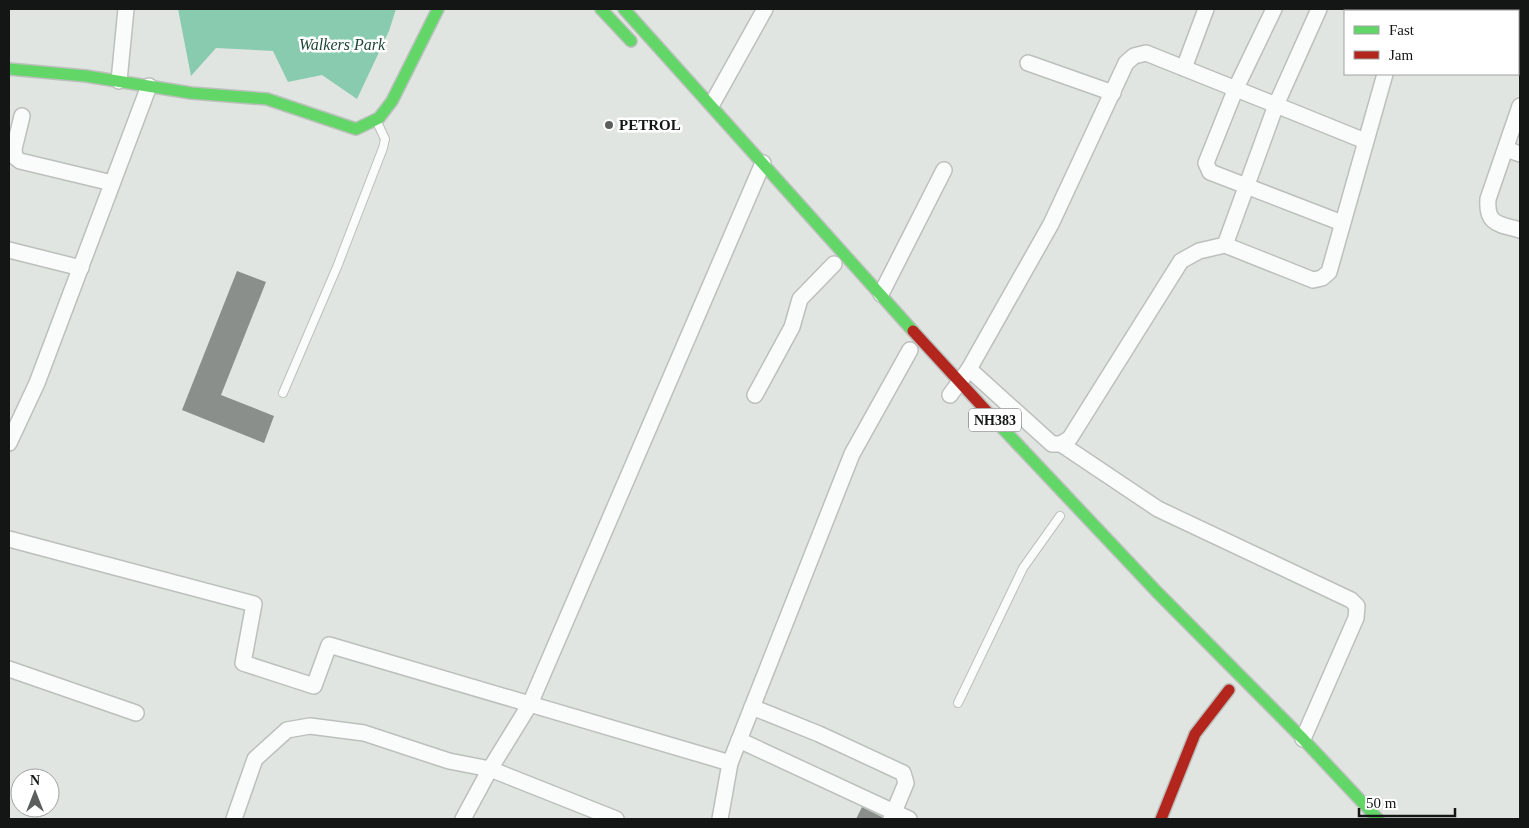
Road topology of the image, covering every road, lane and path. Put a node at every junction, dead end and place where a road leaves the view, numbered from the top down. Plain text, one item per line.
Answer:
1 (126, 9) edge
2 (438, 9) edge
3 (601, 9) edge
4 (624, 9) edge
5 (765, 9) edge
6 (1206, 9) edge
7 (1274, 9) edge
8 (1319, 9) edge
9 (641, 52) dead end
10 (1028, 63) dead end
11 (1184, 68) junction
12 (9, 69) edge
13 (1385, 75) edge
14 (119, 81) junction
15 (149, 86) junction
16 (1236, 88) junction
17 (1113, 93) junction
18 (712, 104) junction
19 (1276, 105) junction
20 (1520, 106) edge
21 (22, 116) dead end
22 (376, 120) junction
23 (1365, 141) junction
24 (1506, 149) junction
25 (1520, 154) edge
26 (944, 170) dead end
27 (758, 174) junction
28 (112, 183) junction
29 (1246, 186) junction
30 (1342, 223) junction
31 (1520, 230) edge
32 (1225, 245) junction
33 (9, 250) edge
34 (833, 264) dead end
35 (80, 268) junction
36 (881, 294) junction
37 (910, 350) dead end
38 (970, 369) junction
39 (958, 381) junction
40 (283, 393) dead end
41 (950, 394) dead end
42 (755, 395) dead end
43 (9, 443) edge
44 (1061, 444) junction
45 (1060, 516) dead end
46 (9, 539) edge
47 (9, 669) edge
48 (1218, 679) dead end
49 (958, 703) dead end
50 (530, 704) junction
51 (752, 708) junction
52 (136, 713) dead end
53 (1303, 739) junction
54 (739, 740) junction
55 (730, 763) junction
56 (490, 769) junction
57 (893, 816) edge
58 (234, 819) edge
59 (463, 819) edge
60 (616, 819) edge
61 (720, 819) edge
62 (909, 819) edge
63 (1161, 819) edge
64 (1378, 819) edge

1 - 14 street
2 - 22 main road
3 - 9 main road
4 - 18 main road, NH383
5 - 18 street
6 - 11 street
7 - 16 street
8 - 19 street
10 - 17 street
11 - 16 street
11 - 17 street
12 - 14 main road
13 - 23 street
14 - 15 main road
15 - 22 main road
15 - 28 street
16 - 19 street
16 - 29 street
17 - 38 street
18 - 27 main road, NH383
19 - 23 street
19 - 29 street
20 - 24 street
21 - 28 street
22 - 40 lane
23 - 30 street
24 - 25 street
24 - 31 street
26 - 36 street
27 - 36 main road, NH383
27 - 50 street
28 - 35 street
29 - 30 street
29 - 32 street
30 - 32 street
32 - 44 street
33 - 35 street
34 - 42 street
35 - 43 street
36 - 39 main road, NH383
37 - 51 street
38 - 39 street
38 - 44 street
39 - 41 street
39 - 53 main road, NH383
44 - 53 street
45 - 49 lane
46 - 50 street
47 - 52 street
48 - 63 main road
50 - 55 street
50 - 56 street
51 - 54 street
51 - 57 street
53 - 64 main road, NH383
54 - 55 street
54 - 57 street
55 - 61 street
56 - 58 street
56 - 59 street
56 - 60 street
57 - 62 street

